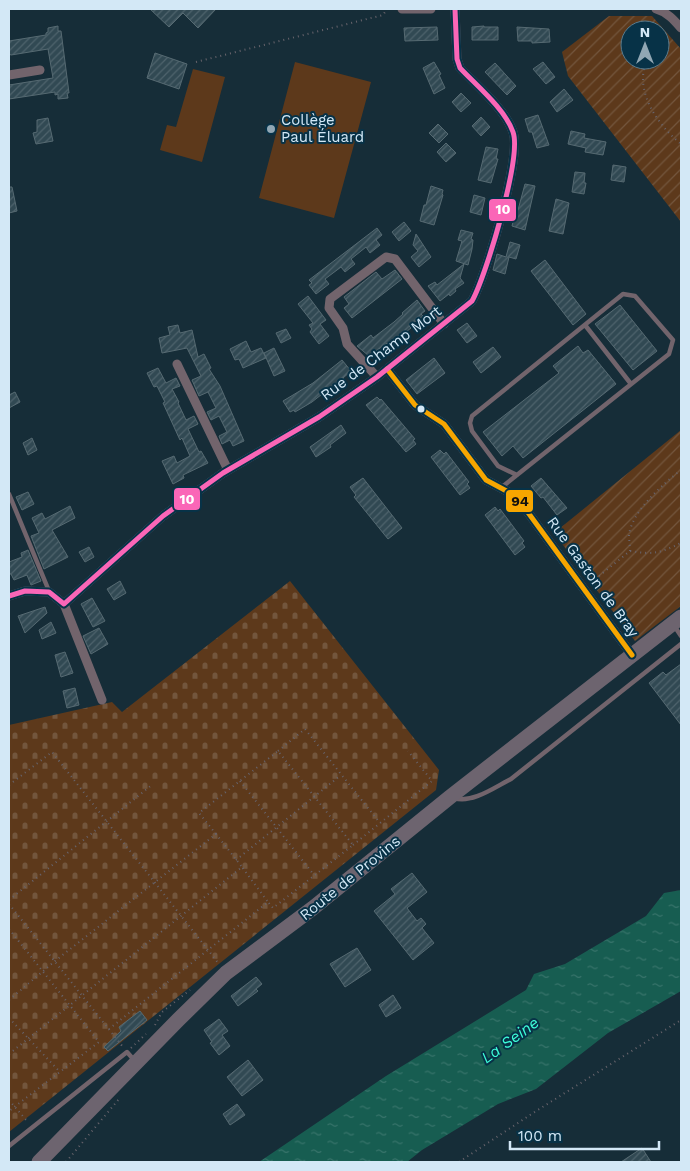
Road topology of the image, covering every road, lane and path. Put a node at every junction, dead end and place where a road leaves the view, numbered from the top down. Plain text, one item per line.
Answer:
1 (387, 9) edge
2 (402, 9) edge
3 (431, 9) edge
4 (455, 9) edge
5 (656, 9) edge
6 (681, 28) edge
7 (196, 62) dead end
8 (40, 70) dead end
9 (644, 70) dead end
10 (9, 75) edge
11 (681, 144) edge
12 (444, 324) junction
13 (585, 325) junction
14 (177, 364) dead end
15 (387, 369) junction
16 (377, 377) junction
17 (631, 384) junction
18 (228, 470) junction
19 (681, 470) edge
20 (517, 475) junction
21 (502, 487) junction
22 (9, 494) edge
23 (681, 543) edge
24 (630, 551) junction
25 (599, 576) dead end
26 (49, 592) junction
27 (9, 596) edge
28 (64, 604) junction
29 (678, 626) edge
30 (681, 644) edge
31 (632, 655) junction
32 (102, 700) dead end
33 (278, 751) junction
34 (408, 752) dead end
35 (341, 775) junction
36 (240, 781) junction
37 (153, 784) dead end
38 (9, 785) edge
39 (314, 797) junction
40 (450, 797) junction
41 (106, 822) junction
42 (380, 823) junction
43 (276, 828) junction
44 (216, 834) junction
45 (353, 845) junction
46 (236, 860) junction
47 (242, 867) junction
48 (314, 875) junction
49 (154, 883) junction
50 (9, 900) edge
51 (268, 902) junction
52 (9, 904) edge
53 (180, 916) junction
54 (9, 929) edge
55 (208, 950) junction
56 (55, 961) junction
57 (42, 972) junction
58 (226, 973) junction
59 (82, 996) junction
60 (9, 1000) edge
61 (70, 1006) junction
62 (9, 1018) edge
63 (681, 1020) edge
64 (109, 1029) junction
65 (28, 1038) junction
66 (9, 1054) edge
67 (132, 1057) junction
68 (60, 1072) junction
69 (121, 1098) dead end
70 (9, 1100) edge
71 (15, 1107) junction
72 (9, 1112) edge
73 (32, 1127) junction
74 (9, 1146) edge
75 (39, 1162) edge
76 (66, 1162) edge
77 (459, 1162) edge

1 - 7 path
2 - 3 street
4 - 12 street, Rue de Champ Mort
5 - 6 street
8 - 10 street
9 - 11 path
12 - 15 street, Rue de Champ Mort
12 - 16 street
13 - 17 lane
13 - 17 lane
13 - 20 lane
14 - 18 street
15 - 16 street, Rue de Champ Mort
15 - 21 street, Rue Gaston de Bray
16 - 18 street, Rue de Champ Mort
17 - 20 lane
18 - 28 street, Rue de Champ Mort
19 - 24 path
20 - 21 lane
21 - 31 street, Rue Gaston de Bray
22 - 26 lane
23 - 24 path
24 - 25 path
26 - 27 street
26 - 28 street
28 - 32 street
29 - 31 main road, Route de Provins
30 - 40 lane
31 - 40 main road, Route de Provins
33 - 35 path
33 - 36 path
33 - 39 path
34 - 42 path
35 - 39 path
35 - 42 path
36 - 43 path
36 - 44 path
37 - 41 path
38 - 41 path
39 - 43 path
39 - 45 path
40 - 58 main road, Route de Provins
41 - 49 path
41 - 50 path
42 - 45 path
43 - 46 path
43 - 48 path
44 - 46 path
44 - 49 path
45 - 48 path
46 - 47 path
47 - 51 path
47 - 53 path
48 - 51 path
49 - 53 path
49 - 56 path
51 - 55 path
52 - 56 path
53 - 55 path
53 - 59 path
54 - 57 path
55 - 58 path
55 - 64 path
56 - 57 path
56 - 59 path
57 - 60 path
57 - 61 path
58 - 67 main road, Route de Provins
59 - 61 path
59 - 64 path
61 - 65 path
61 - 68 path
62 - 65 path
63 - 77 path
64 - 67 path
65 - 66 path
65 - 68 path
67 - 73 lane
67 - 75 main road, Route de Provins
68 - 71 path
69 - 76 path
70 - 71 path
71 - 72 path
71 - 73 path
73 - 74 lane

